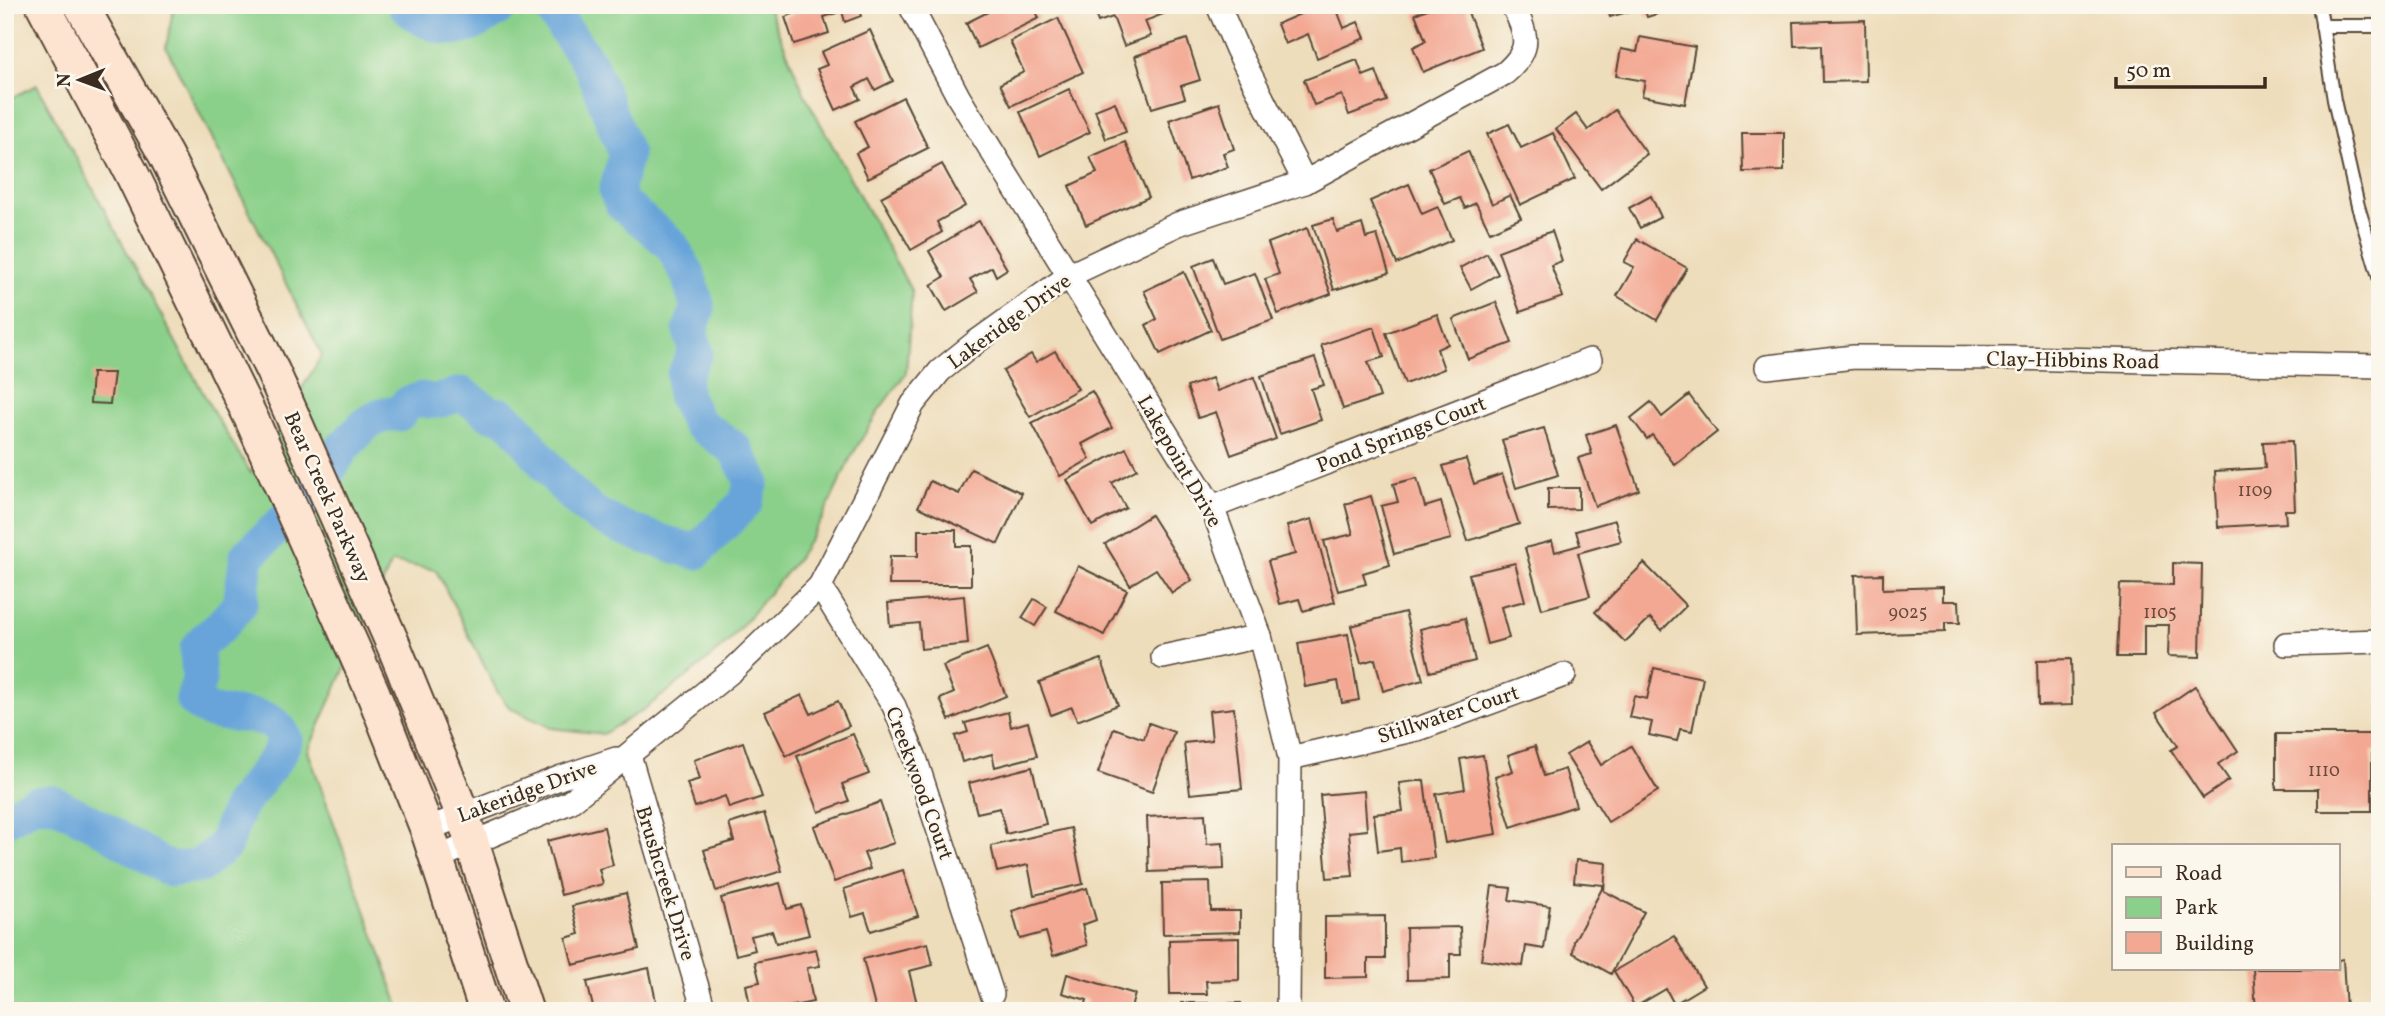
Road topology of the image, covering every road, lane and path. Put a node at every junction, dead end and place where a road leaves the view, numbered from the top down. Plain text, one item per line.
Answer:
1 (43, 5) edge
2 (81, 5) edge
3 (910, 5) edge
4 (1218, 5) edge
5 (1513, 5) edge
6 (2319, 5) edge
7 (2322, 26) junction
8 (2380, 26) edge
9 (1305, 182) junction
10 (1070, 275) junction
11 (2380, 279) edge
12 (1590, 360) dead end
13 (2380, 366) edge
14 (1767, 367) dead end
15 (1212, 507) junction
16 (820, 586) junction
17 (1260, 636) junction
18 (2380, 641) edge
19 (2286, 643) dead end
20 (1163, 657) dead end
21 (1564, 675) dead end
22 (629, 755) junction
23 (1290, 758) junction
24 (468, 829) junction
25 (432, 844) junction
26 (992, 994) dead end
27 (486, 1011) edge
28 (526, 1011) edge
29 (704, 1011) edge
30 (1288, 1011) edge

1 - 25 main road, Bear Creek Parkway
2 - 24 main road, Bear Creek Parkway
3 - 10 street, Lakepoint Drive
4 - 9 street
5 - 9 street, Lakeridge Drive
6 - 7 lane
7 - 8 lane
7 - 11 lane
9 - 10 street, Lakeridge Drive
10 - 15 street, Lakepoint Drive
10 - 16 street, Lakeridge Drive
12 - 15 street, Pond Springs Court
13 - 14 street, Clay-Hibbins Road
15 - 17 street, Lakepoint Drive
16 - 22 street, Lakeridge Drive
16 - 26 street, Creekwood Court
17 - 20 street
17 - 23 street, Lakepoint Drive
18 - 19 street
21 - 23 street, Stillwater Court
22 - 24 street, Lakeridge Drive
22 - 29 street, Brushcreek Drive
23 - 30 street, Lakepoint Drive
24 - 25 street, Lakeridge Drive
24 - 28 main road, Bear Creek Parkway
25 - 27 main road, Bear Creek Parkway

